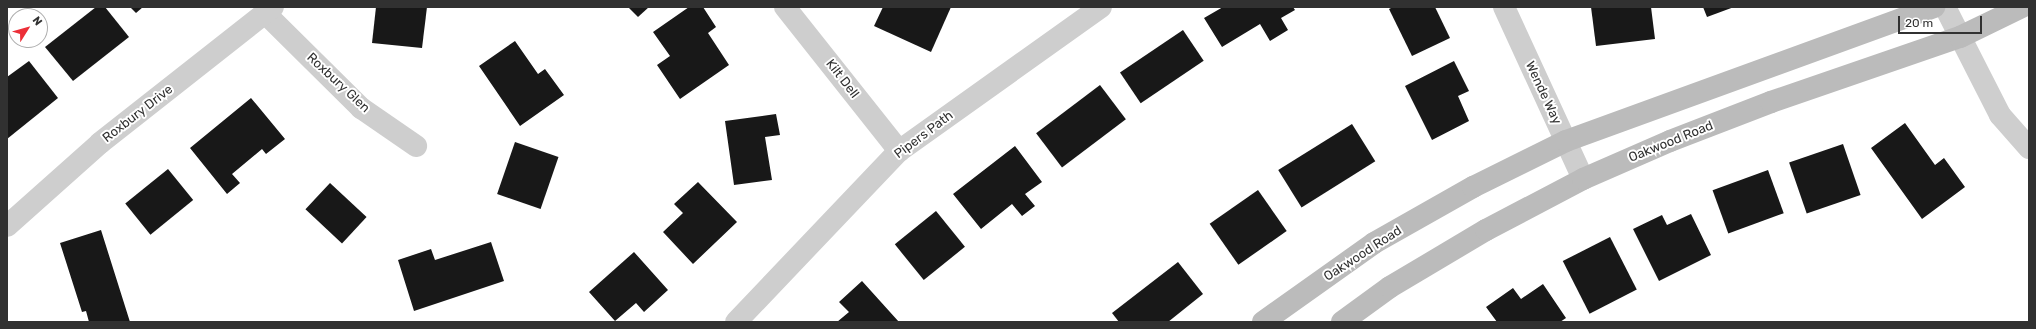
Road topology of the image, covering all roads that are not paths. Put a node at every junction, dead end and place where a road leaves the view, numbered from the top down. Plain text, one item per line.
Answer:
1 (786, 7) edge
2 (1101, 7) edge
3 (1504, 7) edge
4 (1934, 7) edge
5 (1945, 7) edge
6 (2022, 7) edge
7 (269, 10) edge
8 (1960, 37) junction
9 (1566, 141) junction
10 (416, 146) dead end
11 (2029, 148) edge
12 (899, 151) junction
13 (1583, 179) junction
14 (7, 226) edge
15 (736, 322) edge
16 (1263, 322) edge
17 (1342, 322) edge

1 - 12 street, Kilt Dell
2 - 12 street, Pipers Path
3 - 9 street, Wende Way
4 - 9 street, Oakwood Road
5 - 8 street
6 - 8 street, Oakwood Road
7 - 10 street, Roxbury Glen
7 - 14 street, Roxbury Drive
8 - 11 street
8 - 13 street, Oakwood Road
9 - 13 street, Wende Way
9 - 16 street, Oakwood Road
12 - 15 street, Pipers Path
13 - 17 street, Oakwood Road

